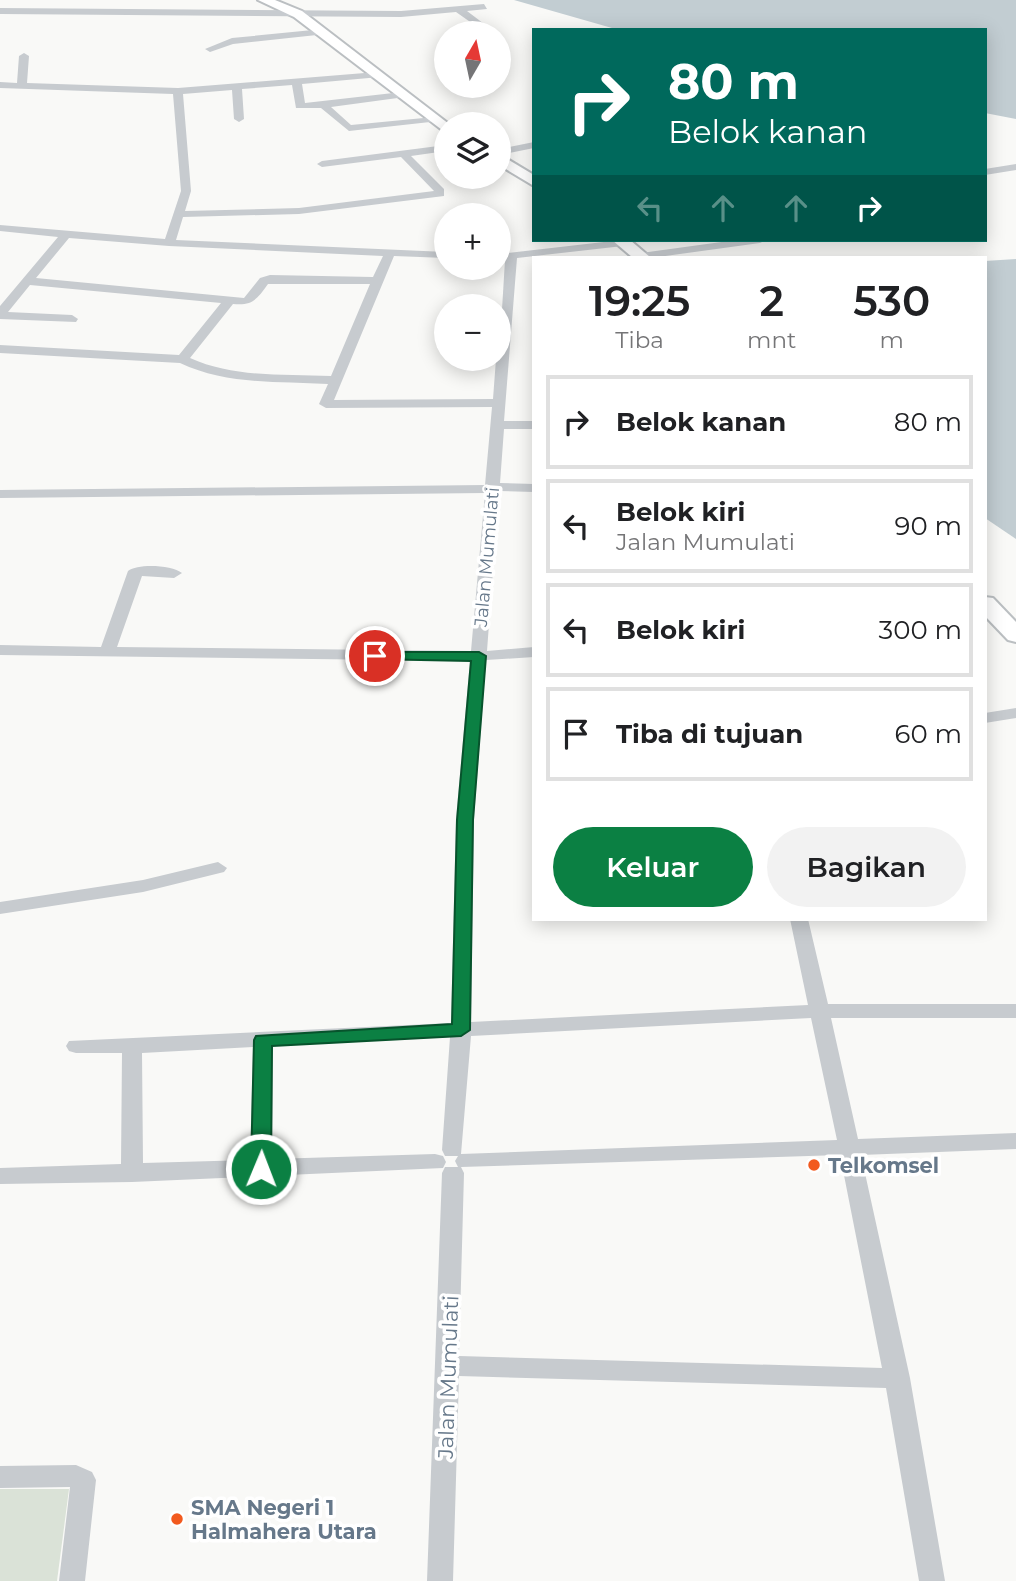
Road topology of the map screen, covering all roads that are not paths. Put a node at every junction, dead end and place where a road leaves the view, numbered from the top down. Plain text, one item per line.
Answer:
1 (7, 0) edge
2 (264, 0) edge
3 (325, 3) dead end
4 (484, 7) dead end
5 (2, 10) edge
6 (459, 10) junction
7 (294, 11) junction
8 (475, 21) edge
9 (323, 32) junction
10 (210, 49) dead end
11 (24, 55) dead end
12 (377, 75) junction
13 (298, 82) junction
14 (22, 85) junction
15 (0, 86) edge
16 (237, 86) junction
17 (178, 90) junction
18 (402, 96) junction
19 (323, 105) junction
20 (239, 119) dead end
21 (430, 119) junction
22 (434, 122) edge
23 (532, 145) edge
24 (434, 149) edge
25 (511, 150) edge
26 (403, 153) junction
27 (322, 164) dead end
28 (511, 166) edge
29 (1016, 167) edge
30 (987, 172) edge
31 (532, 181) edge
32 (181, 214) junction
33 (0, 228) edge
34 (64, 236) junction
35 (614, 242) edge
36 (622, 242) edge
37 (746, 242) edge
38 (169, 243) junction
39 (390, 252) junction
40 (434, 254) edge
41 (511, 256) edge
42 (640, 256) edge
43 (648, 256) edge
44 (504, 280) edge
45 (29, 281) junction
46 (376, 281) junction
47 (230, 300) junction
48 (0, 315) edge
49 (72, 319) dead end
50 (0, 349) edge
51 (182, 359) junction
52 (337, 380) junction
53 (500, 403) junction
54 (499, 425) junction
55 (532, 425) edge
56 (493, 488) junction
57 (532, 488) edge
58 (0, 494) edge
59 (174, 573) dead end
60 (989, 611) edge
61 (1016, 635) edge
62 (0, 650) edge
63 (107, 652) junction
64 (532, 652) edge
65 (479, 656) junction
66 (1016, 713) edge
67 (987, 718) edge
68 (218, 868) dead end
69 (0, 908) edge
70 (799, 921) edge
71 (821, 1011) junction
72 (1016, 1012) edge
73 (461, 1030) junction
74 (263, 1040) junction
75 (76, 1046) dead end
76 (132, 1046) junction
77 (1016, 1141) edge
78 (850, 1147) junction
79 (452, 1162) junction
80 (261, 1169) junction
81 (132, 1174) junction
82 (0, 1176) edge
83 (449, 1366) junction
84 (898, 1378) junction
85 (0, 1477) edge
86 (72, 1581) edge
87 (440, 1581) edge
88 (932, 1581) edge

1 - 5 street
2 - 7 highway
3 - 7 street
4 - 6 street
5 - 7 street
6 - 7 street
6 - 8 street
7 - 9 highway
9 - 10 street
9 - 12 highway
11 - 14 street
12 - 13 street
12 - 18 highway
13 - 16 street
13 - 19 street
14 - 15 street
14 - 17 street
16 - 17 street
16 - 20 street
17 - 32 street
18 - 19 street
18 - 21 highway
19 - 21 street
21 - 22 highway
23 - 25 street
24 - 26 street
26 - 27 street
26 - 32 street
28 - 31 highway
29 - 30 street
32 - 38 street
33 - 34 street
34 - 38 street
34 - 45 street
35 - 41 street
36 - 42 highway
37 - 43 street
38 - 39 street
39 - 40 street
39 - 46 street
44 - 53 street, Jalan Mumulati
45 - 47 street
45 - 48 street
46 - 47 street
46 - 52 street
47 - 51 street
48 - 49 street
50 - 51 street
51 - 52 street
52 - 53 street
53 - 54 street, Jalan Mumulati
54 - 55 street
54 - 56 street, Jalan Mumulati
56 - 57 street
56 - 58 street
56 - 65 street, Jalan Mumulati
59 - 63 street
60 - 61 highway
62 - 63 street
63 - 65 street
64 - 65 street
65 - 73 street, Jalan Mumulati
66 - 67 street
68 - 69 street
70 - 71 street
71 - 72 street
71 - 73 street
71 - 78 street
73 - 74 street
73 - 79 street, Jalan Mumulati
74 - 76 street
74 - 80 street
75 - 76 street
76 - 81 street
77 - 78 street
78 - 79 street
78 - 84 street
79 - 80 street
79 - 83 street, Jalan Mumulati
80 - 81 street
81 - 82 street
83 - 84 street
83 - 87 street, Jalan Mumulati
84 - 88 street
85 - 86 street

